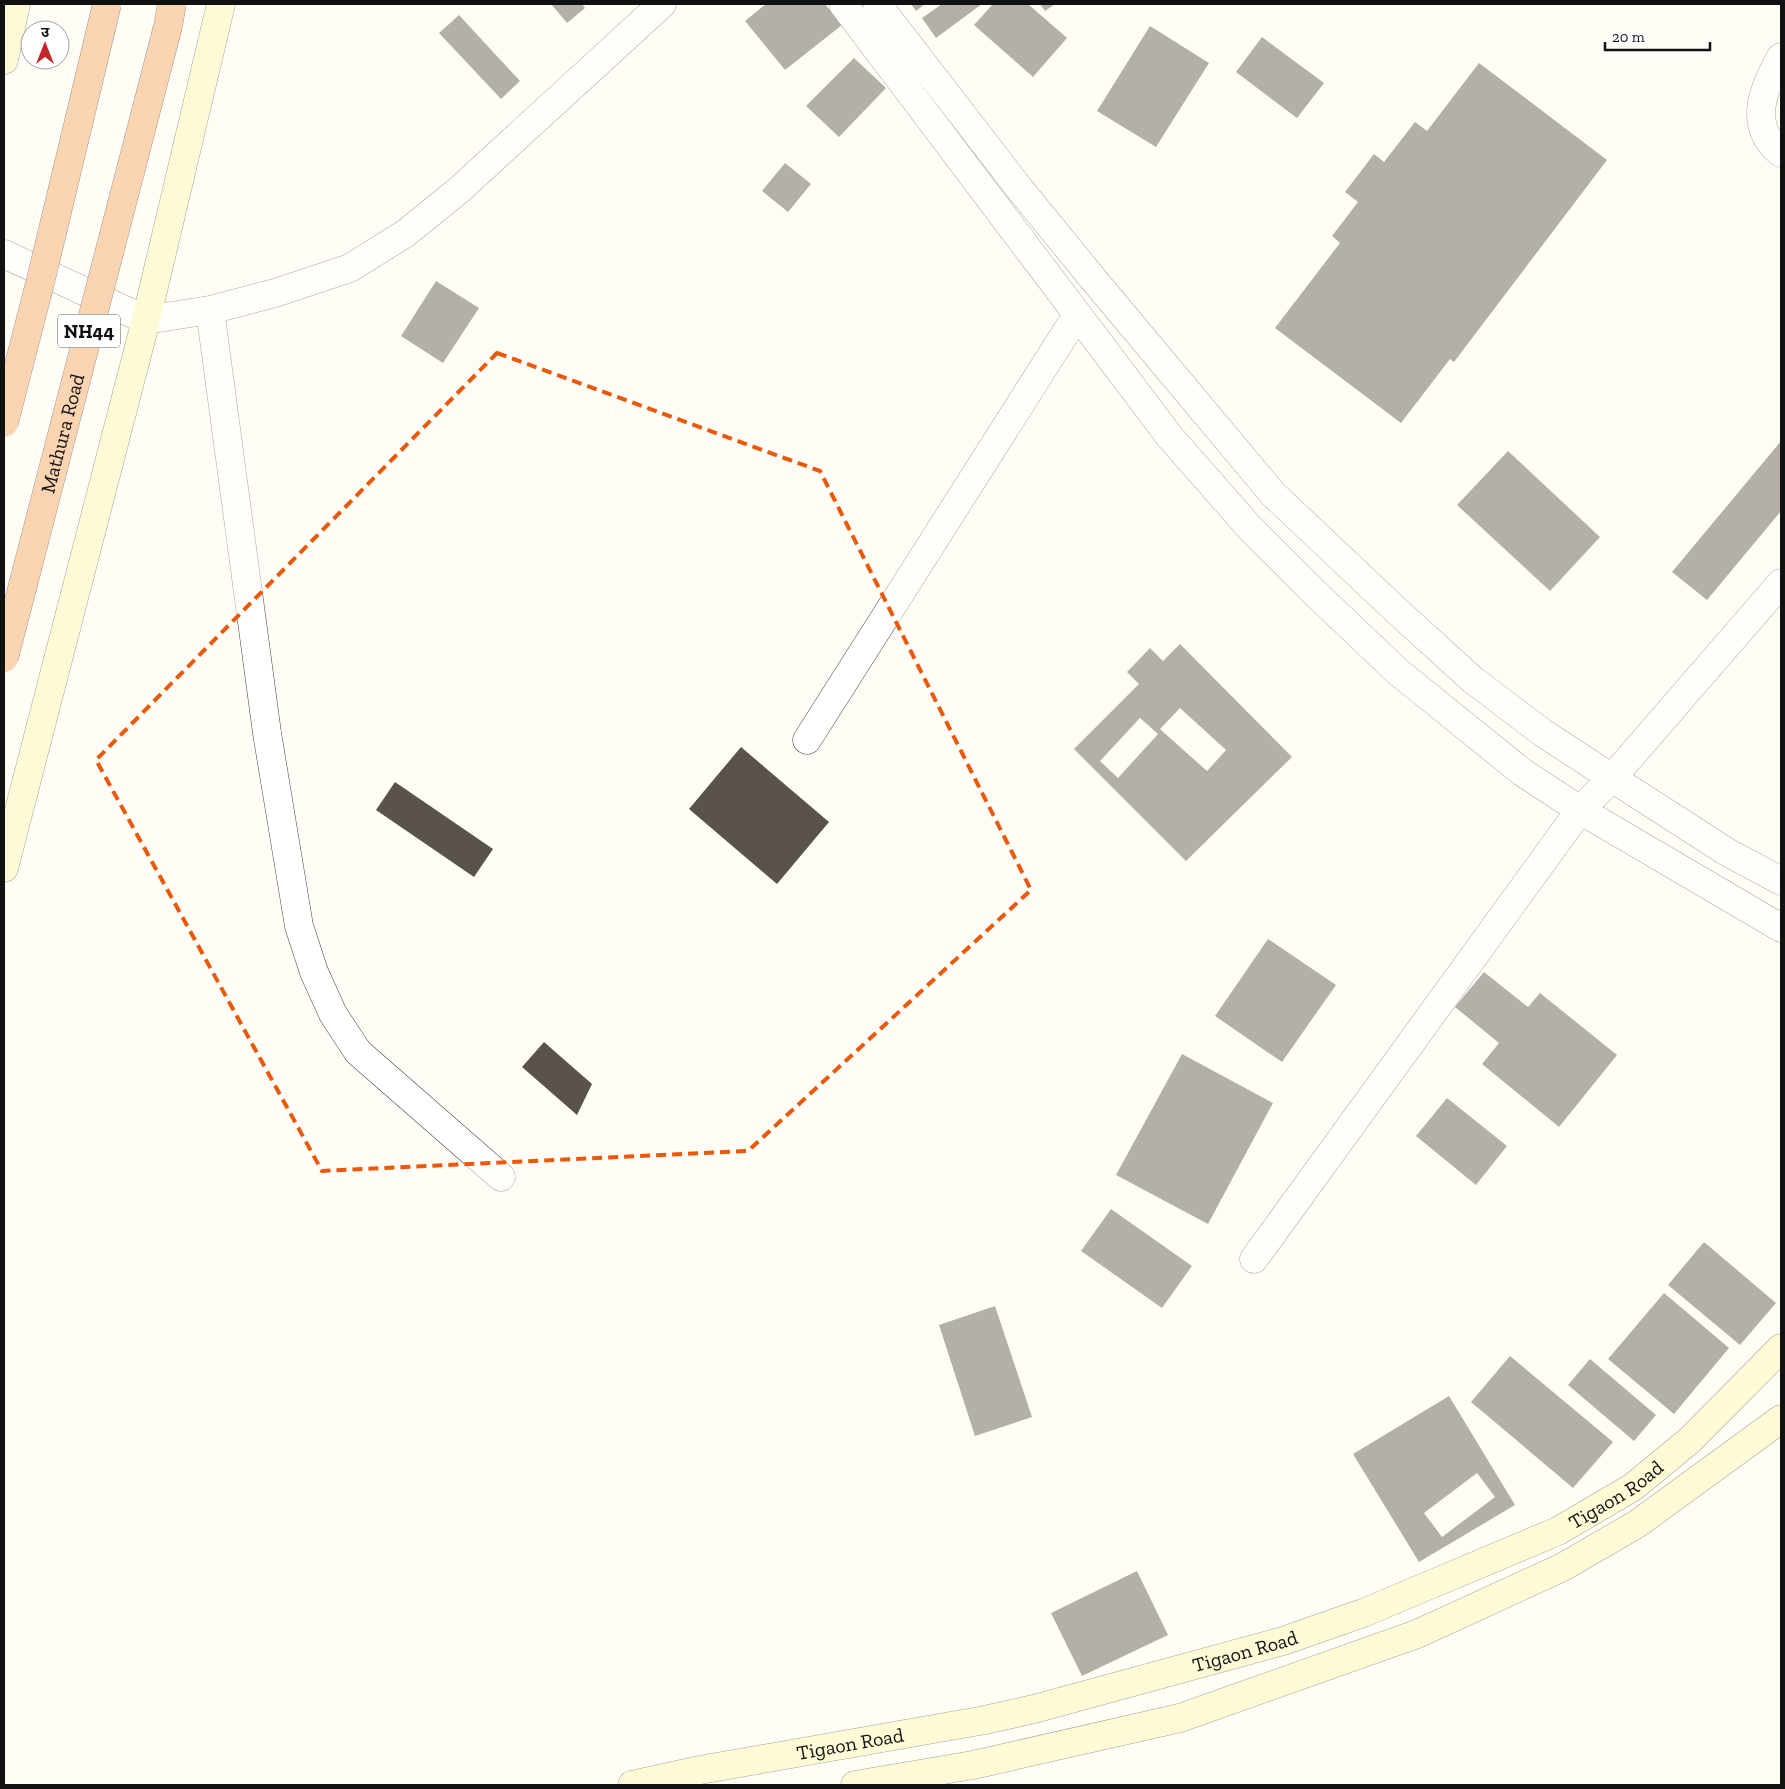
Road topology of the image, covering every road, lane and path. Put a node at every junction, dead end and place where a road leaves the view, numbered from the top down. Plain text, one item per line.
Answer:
1 (16, 4) edge
2 (107, 4) edge
3 (172, 4) edge
4 (221, 4) edge
5 (662, 4) edge
6 (843, 4) edge
7 (877, 4) edge
8 (1781, 57) edge
9 (4, 60) edge
10 (1781, 152) edge
11 (4, 254) edge
12 (210, 310) junction
13 (1077, 315) junction
14 (146, 320) junction
15 (4, 423) edge
16 (1781, 583) edge
17 (4, 658) edge
18 (808, 740) dead end
19 (1612, 778) junction
20 (1580, 810) junction
21 (4, 868) edge
22 (1781, 881) edge
23 (1781, 928) edge
24 (501, 1177) dead end
25 (1254, 1259) dead end
26 (1781, 1348) edge
27 (1781, 1418) edge
28 (1034, 1709) junction
29 (1048, 1748) junction
30 (632, 1785) edge
31 (855, 1785) edge

1 - 9 street
2 - 15 highway, NH44, bridge
3 - 17 highway, Mathura Road / NH44, bridge
4 - 14 street
5 - 12 street
6 - 13 street
7 - 19 street
8 - 10 street
11 - 14 street
12 - 14 street
12 - 24 street
13 - 18 street
13 - 20 street
14 - 21 street
16 - 19 street
19 - 20 street
19 - 22 street
20 - 23 street
20 - 25 street
26 - 28 street, Tigaon Road
27 - 29 street, Tigaon Road
28 - 29 street
28 - 30 street, Tigaon Road
29 - 31 street, Tigaon Road

